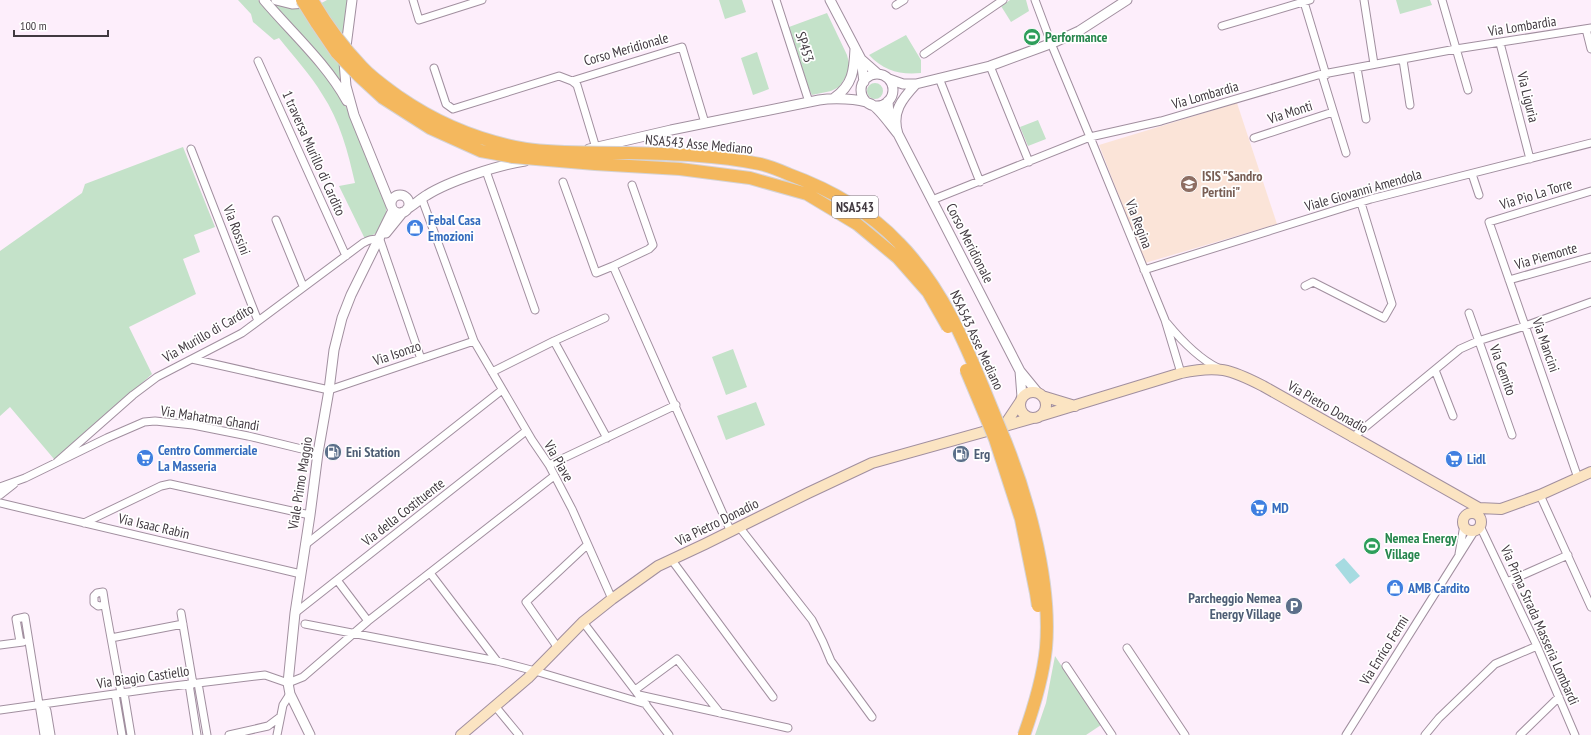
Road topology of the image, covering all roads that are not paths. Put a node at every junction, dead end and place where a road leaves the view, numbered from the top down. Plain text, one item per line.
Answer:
1 (264, 0) edge
2 (276, 0) edge
3 (302, 0) edge
4 (312, 0) edge
5 (319, 0) edge
6 (352, 0) edge
7 (413, 0) edge
8 (482, 0) edge
9 (776, 0) edge
10 (830, 0) edge
11 (904, 0) edge
12 (1003, 0) edge
13 (1035, 0) edge
14 (1128, 0) edge
15 (1364, 0) edge
16 (1444, 0) edge
17 (1303, 1) edge
18 (896, 5) dead end
19 (1222, 26) dead end
20 (1588, 28) edge
21 (1500, 43) junction
22 (1051, 44) junction
23 (855, 49) junction
24 (1456, 49) junction
25 (1591, 49) edge
26 (924, 54) dead end
27 (861, 59) junction
28 (1403, 60) junction
29 (258, 61) dead end
30 (1374, 64) junction
31 (990, 66) junction
32 (434, 68) dead end
33 (1357, 68) junction
34 (878, 74) junction
35 (1324, 75) junction
36 (939, 78) junction
37 (889, 79) junction
38 (572, 80) junction
39 (864, 82) junction
40 (916, 84) junction
41 (1468, 90) dead end
42 (834, 98) junction
43 (888, 101) junction
44 (809, 102) junction
45 (871, 104) junction
46 (1410, 105) dead end
47 (1333, 112) junction
48 (354, 115) junction
49 (1366, 119) dead end
50 (705, 123) junction
51 (896, 131) junction
52 (1090, 137) junction
53 (1254, 138) dead end
54 (1591, 143) edge
55 (596, 148) junction
56 (191, 149) dead end
57 (1346, 153) dead end
58 (1530, 159) junction
59 (1029, 162) junction
60 (375, 166) junction
61 (486, 171) junction
62 (1472, 174) junction
63 (563, 182) dead end
64 (980, 182) junction
65 (632, 185) dead end
66 (1591, 191) edge
67 (1479, 195) dead end
68 (400, 196) junction
69 (422, 199) junction
70 (932, 200) junction
71 (1361, 203) junction
72 (392, 208) junction
73 (405, 211) junction
74 (276, 220) dead end
75 (1489, 222) joint
76 (380, 240) junction
77 (346, 256) junction
78 (1591, 257) edge
79 (613, 266) junction
80 (1144, 270) junction
81 (1509, 280) junction
82 (304, 286) junction
83 (1305, 286) dead end
84 (1591, 302) edge
85 (535, 310) dead end
86 (1469, 313) dead end
87 (605, 318) dead end
88 (1165, 320) junction
89 (258, 321) junction
90 (1525, 326) junction
91 (474, 341) junction
92 (554, 341) junction
93 (1478, 341) junction
94 (192, 359) junction
95 (421, 359) junction
96 (1221, 369) junction
97 (1435, 370) junction
98 (1020, 371) junction
99 (492, 372) junction
100 (1181, 373) junction
101 (329, 390) junction
102 (502, 390) junction
103 (1040, 394) junction
104 (1021, 399) junction
105 (676, 405) junction
106 (1075, 406) junction
107 (1453, 416) dead end
108 (1036, 417) junction
109 (1004, 426) junction
110 (526, 431) junction
111 (1512, 435) dead end
112 (607, 438) junction
113 (1352, 438) junction
114 (318, 453) junction
115 (57, 462) junction
116 (549, 466) junction
117 (1591, 472) edge
118 (554, 476) junction
119 (1578, 478) junction
120 (17, 482) junction
121 (0, 487) edge
122 (0, 495) edge
123 (1454, 495) junction
124 (1540, 495) junction
125 (0, 503) edge
126 (1501, 509) junction
127 (310, 515) junction
128 (1478, 519) junction
129 (1464, 522) junction
130 (84, 523) junction
131 (736, 530) junction
132 (305, 545) junction
133 (587, 546) junction
134 (1568, 555) junction
135 (671, 559) junction
136 (1458, 559) junction
137 (430, 573) junction
138 (301, 574) junction
139 (337, 580) junction
140 (1507, 582) junction
141 (612, 599) junction
142 (105, 605) dead end
143 (1591, 607) edge
144 (182, 613) dead end
145 (295, 613) junction
146 (368, 621) junction
147 (583, 622) junction
148 (183, 624) junction
149 (305, 624) dead end
150 (354, 634) junction
151 (111, 638) junction
152 (28, 641) junction
153 (20, 642) junction
154 (0, 645) edge
155 (1537, 646) junction
156 (558, 648) junction
157 (1127, 648) dead end
158 (497, 661) junction
159 (1066, 666) dead end
160 (535, 671) junction
161 (288, 683) junction
162 (193, 684) junction
163 (120, 693) junction
164 (637, 693) junction
165 (290, 694) junction
166 (773, 697) dead end
167 (1559, 697) junction
168 (40, 704) junction
169 (646, 704) junction
170 (495, 706) junction
171 (0, 710) edge
172 (720, 713) junction
173 (872, 716) dead end
174 (280, 717) junction
175 (788, 728) dead end
176 (44, 735) edge
177 (51, 735) edge
178 (122, 735) edge
179 (132, 735) edge
180 (197, 735) edge
181 (207, 735) edge
182 (229, 735) edge
183 (277, 735) edge
184 (310, 735) edge
185 (461, 735) edge
186 (519, 735) edge
187 (669, 735) edge
188 (1019, 735) edge
189 (1024, 735) edge
190 (1112, 735) edge
191 (1185, 735) edge
192 (1346, 735) edge
193 (1425, 735) edge
194 (1520, 735) edge
195 (1575, 735) edge

1 - 48 street
2 - 5 street
3 - 188 highway, NSA543 Asse Mediano / NSA543, bridge
4 - 189 highway, NSA543 Asse Mediano / NSA543, bridge
6 - 48 street
7 - 8 street
9 - 44 street, SP453
10 - 23 street
11 - 18 street
12 - 26 street
13 - 22 street
14 - 22 street
15 - 30 street
16 - 24 street
17 - 19 street
17 - 35 street
20 - 21 street, Via Lombardia
20 - 25 street
21 - 24 street, Via Lombardia
21 - 58 street, Via Liguria
22 - 31 street
22 - 52 street
23 - 27 street
23 - 42 street
24 - 28 street, Via Lombardia
24 - 41 street
27 - 34 street
27 - 39 street
28 - 30 street, Via Lombardia
28 - 46 street
29 - 77 street, 1 traversa Murillo di Cardito
30 - 33 street, Via Lombardia
31 - 36 street
31 - 59 street
32 - 38 street, Corso Meridionale
33 - 35 street, Via Lombardia
33 - 49 street
34 - 37 street
34 - 39 street
35 - 47 street, Via Monti
35 - 52 street, Via Lombardia
36 - 40 street
36 - 64 street
37 - 40 street
37 - 43 street
38 - 50 street, Corso Meridionale
38 - 55 street, Corso Meridionale
39 - 45 street
40 - 51 street
42 - 44 street
42 - 45 street
43 - 45 street
43 - 51 street
44 - 50 street
45 - 51 street
47 - 53 street, Via Monti
47 - 57 street, Via Monti
48 - 60 street
50 - 55 street
51 - 70 street, Corso Meridionale
52 - 59 street, Via Lombardia
52 - 80 street, Via Regina
54 - 58 street, Viale Giovanni Amendola
55 - 61 street
56 - 89 street, Via Rossini
58 - 62 street, Viale Giovanni Amendola
59 - 64 street, Via Lombardia
60 - 68 street
60 - 72 street
61 - 69 street
61 - 85 street
62 - 67 street
62 - 71 street, Viale Giovanni Amendola
63 - 79 street
64 - 70 street, Via Lombardia
65 - 79 street
66 - 75 street, Via Pio La Torre
68 - 69 street
68 - 72 street
68 - 73 street
69 - 73 street
69 - 91 street, Via Piave
70 - 98 street, Corso Meridionale
71 - 80 street, Viale Giovanni Amendola
71 - 83 street
72 - 73 street
72 - 76 street, Viale Primo Maggio
73 - 76 street, Viale Primo Maggio
74 - 82 street
75 - 81 street, Via Mancini
76 - 77 street, Via Murillo di Cardito
76 - 95 street
76 - 101 street, Viale Primo Maggio
77 - 82 street, Via Murillo di Cardito
78 - 81 street, Via Piemonte
79 - 105 street
80 - 88 street, Via Regina
81 - 90 street, Via Mancini
82 - 89 street, Via Murillo di Cardito
84 - 90 street
86 - 93 street, Via Gemito
87 - 92 street
88 - 96 street, Via Regina
88 - 100 street, Via Regina
89 - 94 street, Via Murillo di Cardito
90 - 93 street
90 - 119 street, Via Mancini
91 - 95 street, Via Isonzo
91 - 99 street, Via Piave
92 - 99 street
92 - 112 street
93 - 97 street
93 - 111 street, Via Gemito
94 - 101 street
94 - 115 street, Via Murillo di Cardito
95 - 101 street, Via Isonzo
96 - 100 main road, Via Pietro Donadio
96 - 113 main road, Via Pietro Donadio
97 - 107 street
97 - 113 street
98 - 103 street
98 - 104 street
99 - 102 street, Via Piave
100 - 106 main road, Via Pietro Donadio
101 - 114 street, Viale Primo Maggio
102 - 110 street, Via Piave
102 - 132 street
103 - 104 main road
103 - 106 main road
103 - 108 main road
104 - 108 main road
104 - 109 main road
105 - 112 street
105 - 131 street
106 - 108 main road, Via Pietro Donadio
108 - 109 main road, Via Pietro Donadio
109 - 131 main road, Via Pietro Donadio
110 - 116 street, Via Piave
110 - 139 street, Via della Costituente
112 - 116 street
113 - 123 main road, Via Pietro Donadio
114 - 115 street, Via Mahatma Ghandi
114 - 127 street, Viale Primo Maggio
115 - 120 street
116 - 118 street, Via Piave
117 - 119 main road, Via Pietro Donadio
118 - 133 street, Via Piave
118 - 137 street
119 - 124 main road, Via Pietro Donadio
120 - 121 street
120 - 122 street
123 - 128 main road, Via Pietro Donadio
123 - 129 main road
124 - 126 main road, Via Pietro Donadio
124 - 134 street
125 - 130 street, Via Isaac Rabin
126 - 128 main road
126 - 128 main road, Via Pietro Donadio
127 - 130 street
127 - 132 street, Viale Primo Maggio
128 - 129 main road
128 - 129 main road
128 - 136 street, Via Enrico Fermi
128 - 140 street, Via Prima Strada Masseria Lombardi
129 - 136 street, Via Enrico Fermi
130 - 138 street, Via Isaac Rabin
131 - 135 main road, Via Pietro Donadio
131 - 173 street
132 - 138 street, Viale Primo Maggio
133 - 141 street, Via Piave
133 - 156 street
134 - 140 street
134 - 143 street
135 - 141 main road, Via Pietro Donadio
135 - 166 street
136 - 192 street, Via Enrico Fermi
137 - 146 street
137 - 158 street
138 - 145 street, Viale Primo Maggio
139 - 145 street, Via della Costituente
139 - 146 street
140 - 155 street, Via Prima Strada Masseria Lombardi
141 - 147 main road, Via Pietro Donadio
142 - 151 street
144 - 148 street
145 - 161 street, Viale Primo Maggio
146 - 150 street
147 - 156 main road, Via Pietro Donadio
147 - 164 street
148 - 151 street
148 - 162 street
149 - 150 street
150 - 158 street
150 - 161 street
151 - 163 street
152 - 153 street
152 - 153 street
152 - 168 street
153 - 154 street
155 - 167 street, Via Prima Strada Masseria Lombardi
155 - 193 street
156 - 160 main road, Via Pietro Donadio
157 - 191 street
158 - 160 street
159 - 190 street
160 - 169 street
160 - 170 main road, Via Pietro Donadio
161 - 162 street, Via Biagio Castiello
161 - 165 street, Viale Primo Maggio
162 - 163 street, Via Biagio Castiello
162 - 180 street
162 - 181 street
163 - 168 street, Via Biagio Castiello
163 - 178 street
163 - 179 street
164 - 169 street
164 - 172 street
164 - 172 street
165 - 174 street
165 - 184 street, Viale Primo Maggio
167 - 194 street
167 - 195 street, Via Prima Strada Masseria Lombardi
168 - 171 street, Via Biagio Castiello
168 - 176 street
168 - 177 street
169 - 187 street
170 - 185 main road, Via Pietro Donadio
170 - 186 street
172 - 175 street
174 - 182 street
174 - 183 street

